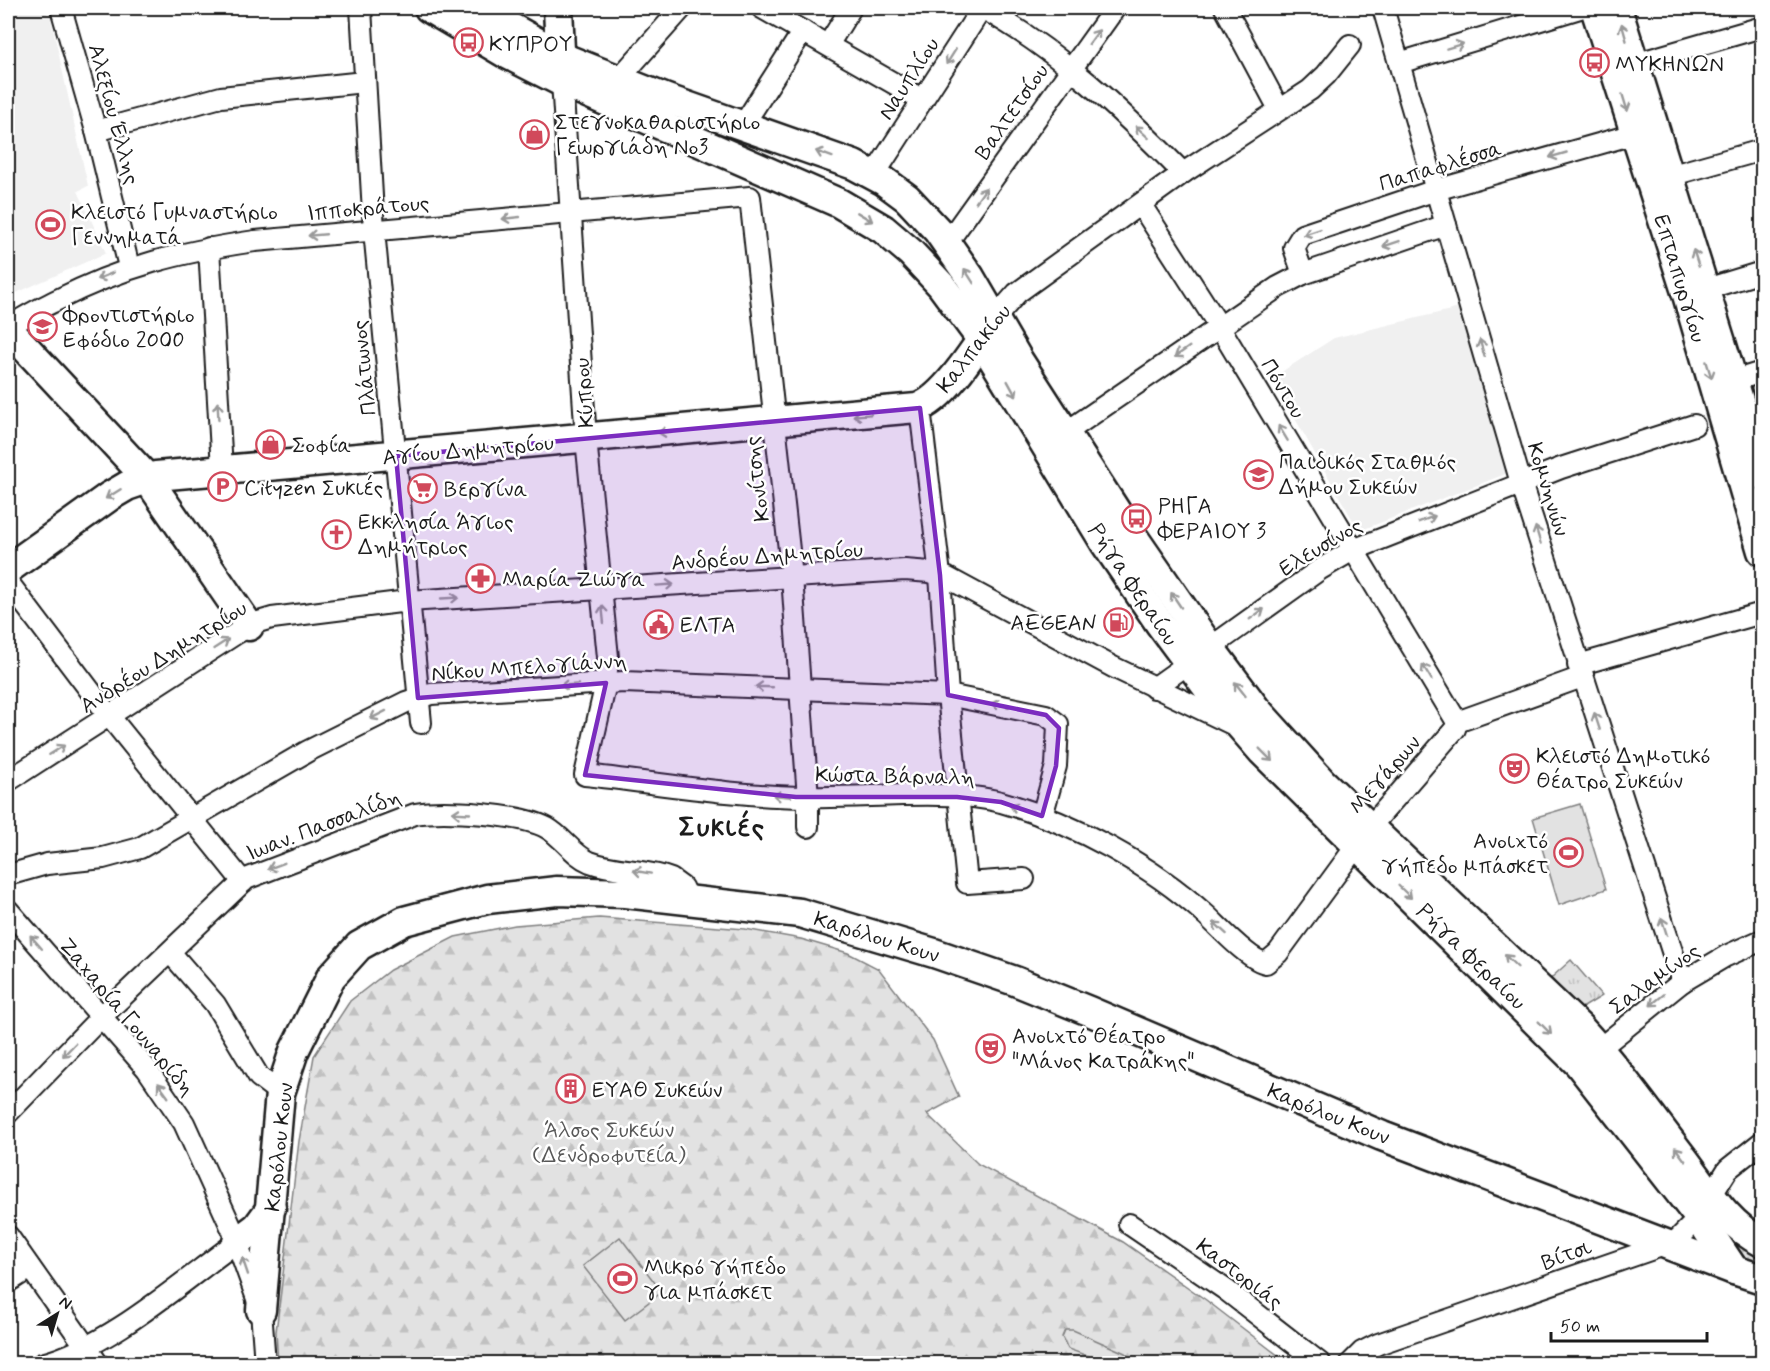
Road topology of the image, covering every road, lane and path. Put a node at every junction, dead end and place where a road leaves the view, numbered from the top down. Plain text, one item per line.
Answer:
1 (61, 8) edge
2 (361, 8) edge
3 (429, 8) edge
4 (476, 8) edge
5 (558, 8) edge
6 (682, 8) edge
7 (762, 8) edge
8 (851, 8) edge
9 (982, 8) edge
10 (1115, 8) edge
11 (1225, 8) edge
12 (1383, 8) edge
13 (1580, 8) edge
14 (1595, 8) edge
15 (1617, 8) edge
16 (1762, 27) edge
17 (803, 31) junction
18 (828, 45) junction
19 (1350, 45) dead end
20 (1399, 63) junction
21 (1634, 64) junction
22 (1071, 68) junction
23 (561, 69) junction
24 (617, 81) junction
25 (364, 82) junction
26 (923, 100) junction
27 (1279, 109) junction
28 (742, 127) junction
29 (96, 131) junction
30 (1634, 134) junction
31 (1762, 150) edge
32 (1183, 173) junction
33 (874, 175) junction
34 (1669, 176) junction
35 (1436, 190) junction
36 (750, 197) joint
37 (1141, 205) junction
38 (569, 212) junction
39 (1446, 225) junction
40 (374, 230) junction
41 (947, 243) junction
42 (209, 248) junction
43 (129, 267) junction
44 (1762, 272) edge
45 (1303, 274) junction
46 (1706, 289) junction
47 (1219, 326) junction
48 (8, 328) edge
49 (988, 329) junction
50 (1762, 372) edge
51 (1733, 381) junction
52 (920, 408) junction
53 (774, 423) junction
54 (1694, 425) dead end
55 (1065, 433) junction
56 (586, 439) junction
57 (396, 456) junction
58 (222, 469) junction
59 (1762, 474) edge
60 (147, 478) junction
61 (1521, 483) junction
62 (1353, 550) junction
63 (1762, 550) edge
64 (8, 569) edge
65 (940, 575) junction
66 (792, 577) junction
67 (8, 582) edge
68 (601, 590) junction
69 (408, 601) junction
70 (1762, 613) edge
71 (249, 626) junction
72 (1199, 656) junction
73 (1580, 671) junction
74 (606, 683) junction
75 (800, 688) junction
76 (1154, 688) junction
77 (948, 695) junction
78 (418, 698) junction
79 (110, 717) junction
80 (1457, 722) junction
81 (421, 723) dead end
82 (1241, 728) junction
83 (585, 775) joint
84 (8, 781) edge
85 (957, 796) junction
86 (808, 798) junction
87 (1042, 816) junction
88 (191, 818) junction
89 (808, 827) dead end
90 (1364, 835) junction
91 (8, 874) edge
92 (1024, 879) dead end
93 (243, 882) junction
94 (688, 900) junction
95 (8, 910) edge
96 (1762, 940) edge
97 (170, 952) junction
98 (1266, 963) joint
99 (1682, 982) junction
100 (100, 1017) junction
101 (1589, 1056) junction
102 (280, 1093) junction
103 (8, 1113) edge
104 (1762, 1142) edge
105 (1704, 1205) junction
106 (272, 1208) junction
107 (1129, 1224) dead end
108 (8, 1236) edge
109 (237, 1242) junction
110 (1762, 1242) edge
111 (1666, 1245) junction
112 (30, 1268) junction
113 (1734, 1270) junction
114 (1762, 1279) edge
115 (8, 1282) edge
116 (261, 1310) junction
117 (92, 1355) edge
118 (42, 1364) edge
119 (265, 1364) edge
120 (1322, 1364) edge
121 (1350, 1364) edge

1 - 29 street, Αλεξίου Έλλης
2 - 25 street, Πλάτωνος
3 - 23 street, Ρήγα Φεραίου
4 - 23 street, Ρήγα Φεραίου
5 - 23 street, Κύπρου
6 - 24 street
7 - 17 street
8 - 18 street
9 - 22 street
9 -> 26 street, Ναυπλίου
22 -> 10 street, Βαλτετσίου
11 - 27 street
12 - 20 street, Κομνηνών
20 -> 13 street
14 -> 30 street, Επταπυργίου
21 -> 15 street, Επταπυργίου
16 - 21 street
17 - 18 street
17 - 28 street
18 - 26 street
19 - 27 street, Καλπακίου
20 - 35 street, Κομνηνών
21 - 34 street, Επταπυργίου
32 -> 22 street
41 -> 22 street, Βαλτετσίου
23 - 24 street, Ρήγα Φεραίου
23 - 38 street, Κύπρου
23 -> 49 street, Ρήγα Φεραίου
24 - 28 street, Ρήγα Φεραίου
25 - 29 street
25 - 40 street, Πλάτωνος
26 - 33 street, Ναυπλίου
27 - 32 street, Καλπακίου
33 -> 28 street, Ρήγα Φεραίου
29 - 43 street, Αλεξίου Έλλης
30 -> 35 street, Παπαφλέσσα
30 -> 63 street, Επταπυργίου
31 - 34 street
32 - 37 street, Καλπακίου
33 - 41 street, Ρήγα Φεραίου
46 -> 34 street, Επταπυργίου
35 - 39 street, Κομνηνών
35 -> 45 street, Παπαφλέσσα
36 - 38 street, Ιπποκράτους
36 - 53 street, Κονίτσης
37 - 47 street, Πόντου
37 - 49 street, Καλπακίου
38 -> 40 street, Ιπποκράτους
38 - 56 street, Κύπρου
39 -> 45 street
61 -> 39 street, Κομνηνών
40 -> 42 street, Ιπποκράτους
40 - 57 street, Πλάτωνος
49 -> 41 street, Ρήγα Φεραίου
42 - 43 street, Ιπποκράτους
58 -> 42 street
43 -> 48 street, Ιπποκράτους
44 - 46 street
45 - 47 street
46 - 51 street, Επταπυργίου
47 -> 55 street
62 -> 47 street, Πόντου
48 - 60 street
49 - 52 street, Καλπακίου
49 - 55 street, Ρήγα Φεραίου
49 -> 72 street, Ρήγα Φεραίου
50 - 51 street
51 - 59 street, Επταπυργίου
52 -> 53 street, Αγίου Δημητρίου
52 - 65 street, Καλπακίου
53 -> 56 street, Αγίου Δημητρίου
53 - 66 street, Κονίτσης
54 - 61 street, Ελευσίνος
72 -> 55 street, Ρήγα Φεραίου
56 - 57 street, Αγίου Δημητρίου
56 - 68 street, Κύπρου
57 - 58 street, Αγίου Δημητρίου
57 - 69 street, Πλάτωνος
58 - 60 street, Αγίου Δημητρίου
60 -> 64 street, Αγίου Δημητρίου
60 - 71 street
62 -> 61 street, Ελευσίνος
73 -> 61 street, Κομνηνών
72 -> 62 street, Ελευσίνος
80 -> 62 street, Πόντου
65 - 66 street, Ανδρέου Δημητρίου
65 - 76 street, Ανδρέου Δημητρίου
65 - 77 street, Καλπακίου
68 -> 66 street, Ανδρέου Δημητρίου
66 - 75 street, Κονίτσης
67 - 79 street
69 -> 68 street, Ανδρέου Δημητρίου
74 -> 68 street, Κύπρου
69 - 71 street, Ανδρέου Δημητρίου
69 - 78 street, Πλάτωνος
70 - 73 street
79 -> 71 street, Ανδρέου Δημητρίου
72 - 76 street
72 - 82 street, Ρήγα Φεραίου
90 -> 72 street, Ρήγα Φεραίου
73 - 80 street
99 -> 73 street, Κομνηνών
75 -> 74 street, Νίκου Μπελογιάννη
74 -> 78 street, Νίκου Μπελογιάννη
74 - 83 street, Κύπρου
75 - 77 street, Νίκου Μπελογιάννη
75 - 86 street, Κονίτσης
76 - 82 street, Ανδρέου Δημητρίου
77 - 85 street, Καλπακίου
87 -> 77 street, Νίκου Μπελογιάννη
78 - 81 street, Πλάτωνος
78 -> 88 street, Νίκου Μπελογιάννη
84 -> 79 street, Ανδρέου Δημητρίου
79 - 88 street
80 - 90 street, Μεγάρων
82 -> 90 street, Ρήγα Φεραίου
86 -> 83 street, Κώστα Βάρναλη
85 - 86 street, Κώστα Βάρναλη
87 -> 85 street, Κώστα Βάρναλη
85 - 92 street, Καλπακίου
86 - 89 street, Κονίτσης
98 -> 87 street, Κώστα Βάρναλη
88 - 91 street, Νίκου Μπελογιάννη
88 - 93 street
90 - 98 street, Μεγάρων
90 - 101 street, Ρήγα Φεραίου
94 -> 93 street, Ιωαν. Πασσαλίδη
93 - 97 street, Ιωαν. Πασσαλίδη
94 - 102 street, Καρόλου Κουν
94 - 111 street, Καρόλου Κουν
100 -> 95 street, Ζαχαρία Γουναρίδη
96 - 99 street, Σαλαμίνος
97 - 100 street, Ιωαν. Πασσαλίδη
97 - 102 street
99 -> 101 street, Σαλαμίνος
100 -> 103 street, Ιωαν. Πασσαλίδη
109 -> 100 street, Ζαχαρία Γουναρίδη
101 - 105 street, Ρήγα Φεραίου
102 - 106 street, Καρόλου Κουν
104 - 105 street, Βίτσι
105 - 110 street, Ρήγα Φεραίου
105 - 111 street, Βίτσι
105 - 113 street, Ρήγα Φεραίου
106 - 109 street
106 - 116 street, Καρόλου Κουν
107 - 120 street, Καστοριάς
108 - 112 street
116 -> 109 street, Ζαχαρία Γουναρίδη
109 - 117 street
111 - 113 street, Καρόλου Κουν
111 - 121 street, Βίτσι
112 - 115 street
112 - 117 street
113 - 114 street
116 - 119 street, Ζαχαρία Γουναρίδη
117 - 118 street

